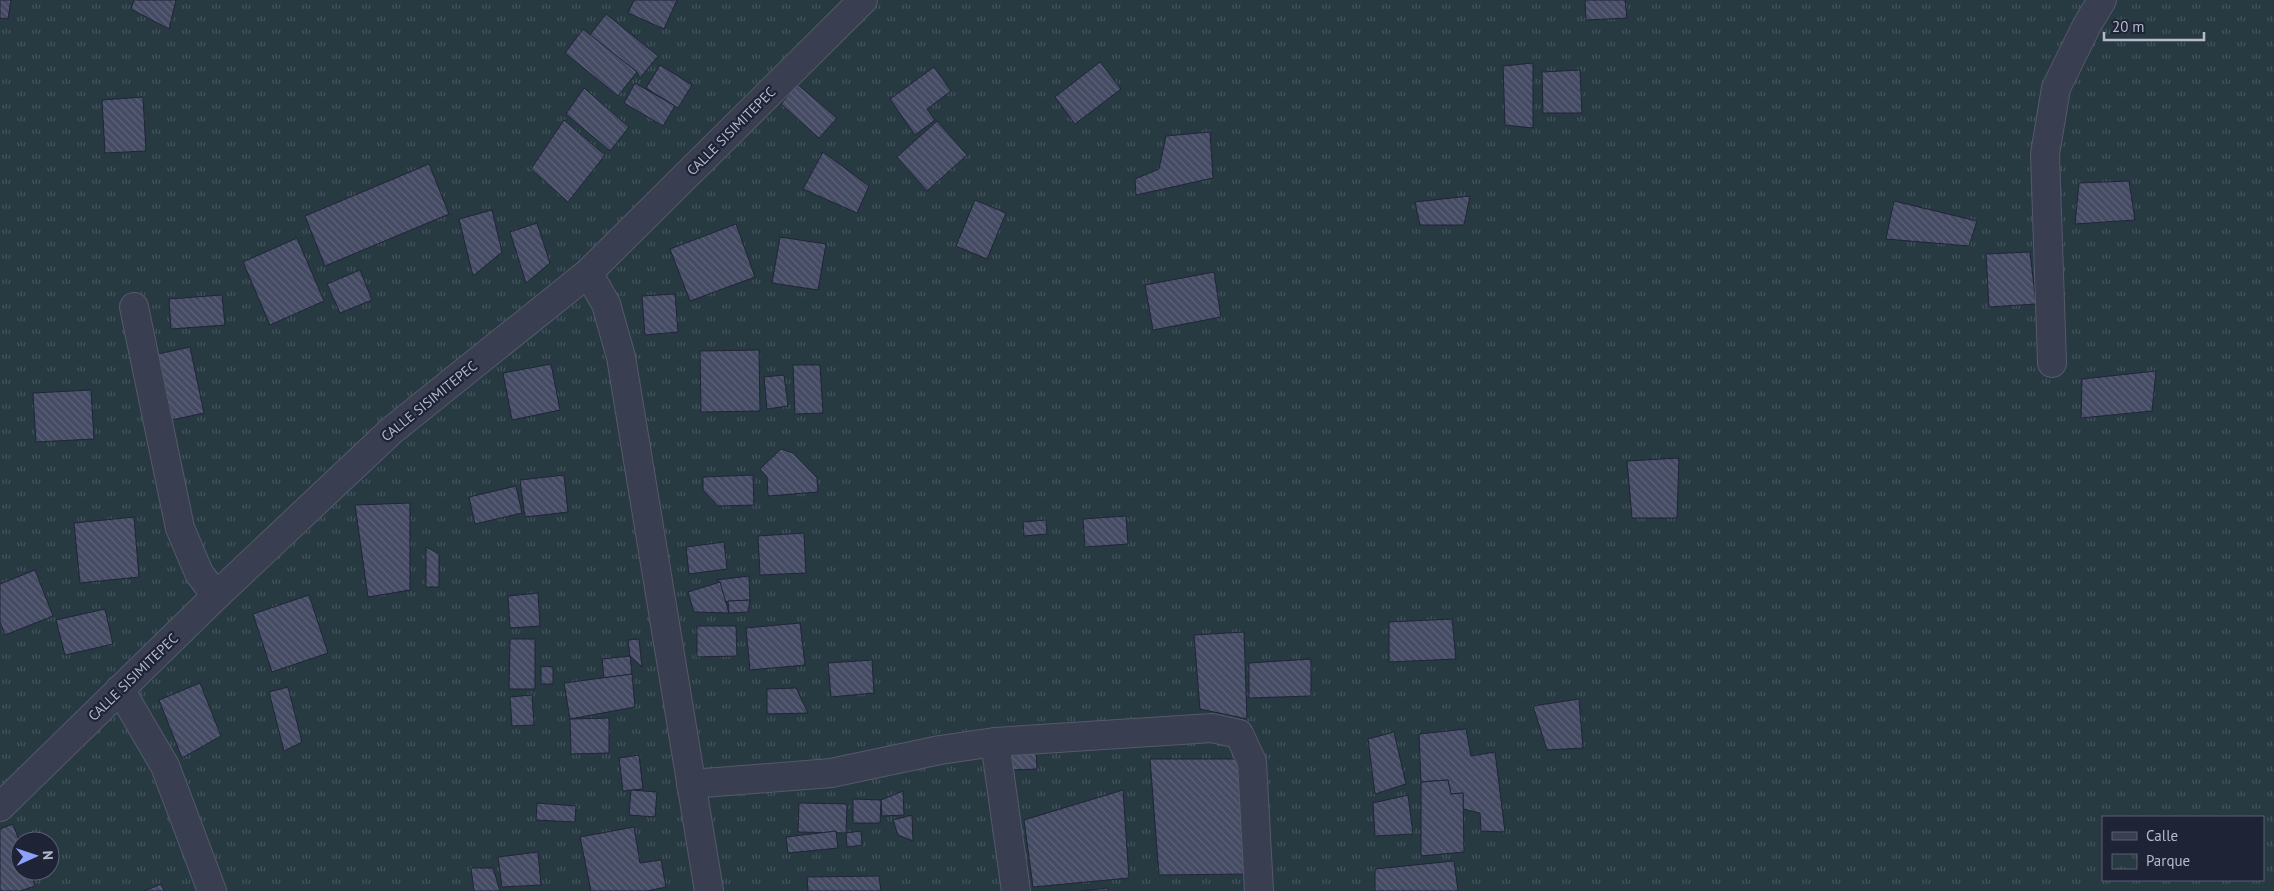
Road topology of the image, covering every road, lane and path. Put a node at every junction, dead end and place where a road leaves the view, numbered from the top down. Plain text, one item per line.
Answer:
1 (863, 0) edge
2 (2102, 0) edge
3 (588, 273) junction
4 (134, 307) dead end
5 (2052, 363) dead end
6 (216, 596) junction
7 (120, 689) junction
8 (995, 742) junction
9 (691, 784) junction
10 (0, 807) edge
11 (212, 891) edge
12 (709, 891) edge
13 (1016, 891) edge
14 (1259, 891) edge

1 - 3 street, CALLE SISIMITEPEC
2 - 5 street
3 - 6 street, CALLE SISIMITEPEC
3 - 9 street
4 - 6 street
6 - 7 street, CALLE SISIMITEPEC
7 - 10 street, CALLE SISIMITEPEC
7 - 11 street
8 - 9 street
8 - 13 street
8 - 14 street
9 - 12 street

